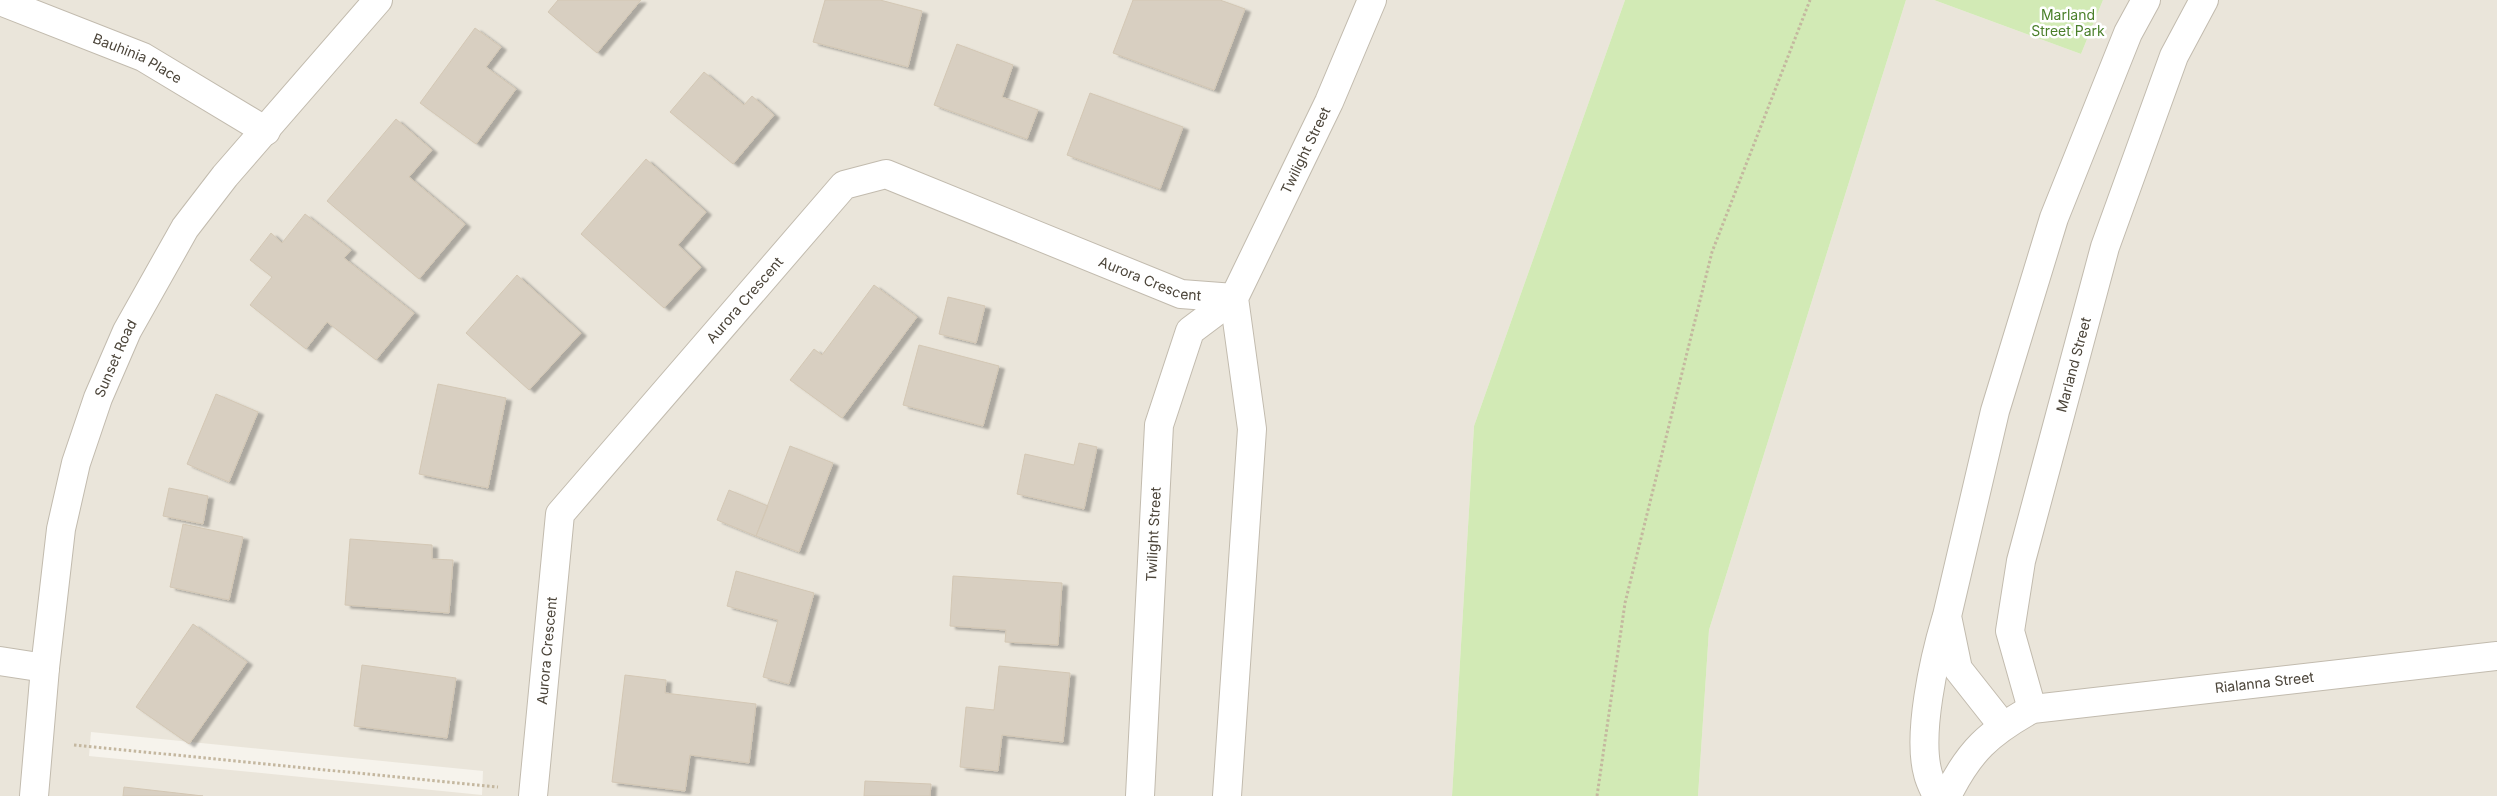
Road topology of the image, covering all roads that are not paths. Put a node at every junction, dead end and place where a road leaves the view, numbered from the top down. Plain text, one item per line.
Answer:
1 (378, 0) edge
2 (1372, 0) edge
3 (2146, 0) edge
4 (2204, 0) edge
5 (0, 1) edge
6 (266, 131) junction
7 (1234, 298) junction
8 (1947, 616) junction
9 (2497, 656) edge
10 (0, 660) edge
11 (44, 668) junction
12 (2032, 709) junction
13 (2003, 726) junction
14 (533, 792) edge
15 (34, 796) edge
16 (1140, 796) edge
17 (1227, 796) edge
18 (1937, 796) edge
19 (1947, 796) edge

1 - 6 street, Sunset Road
2 - 7 street, Twilight Street
3 - 8 street
4 - 12 street, Marland Street
5 - 6 street, Bauhinia Place
6 - 11 street, Sunset Road
7 - 14 street, Aurora Crescent
7 - 16 street, Twilight Street
7 - 17 street
8 - 13 street
8 - 18 street
9 - 12 street, Rialanna Street
10 - 11 street
11 - 15 street, Sunset Road
12 - 13 street
13 - 19 street

